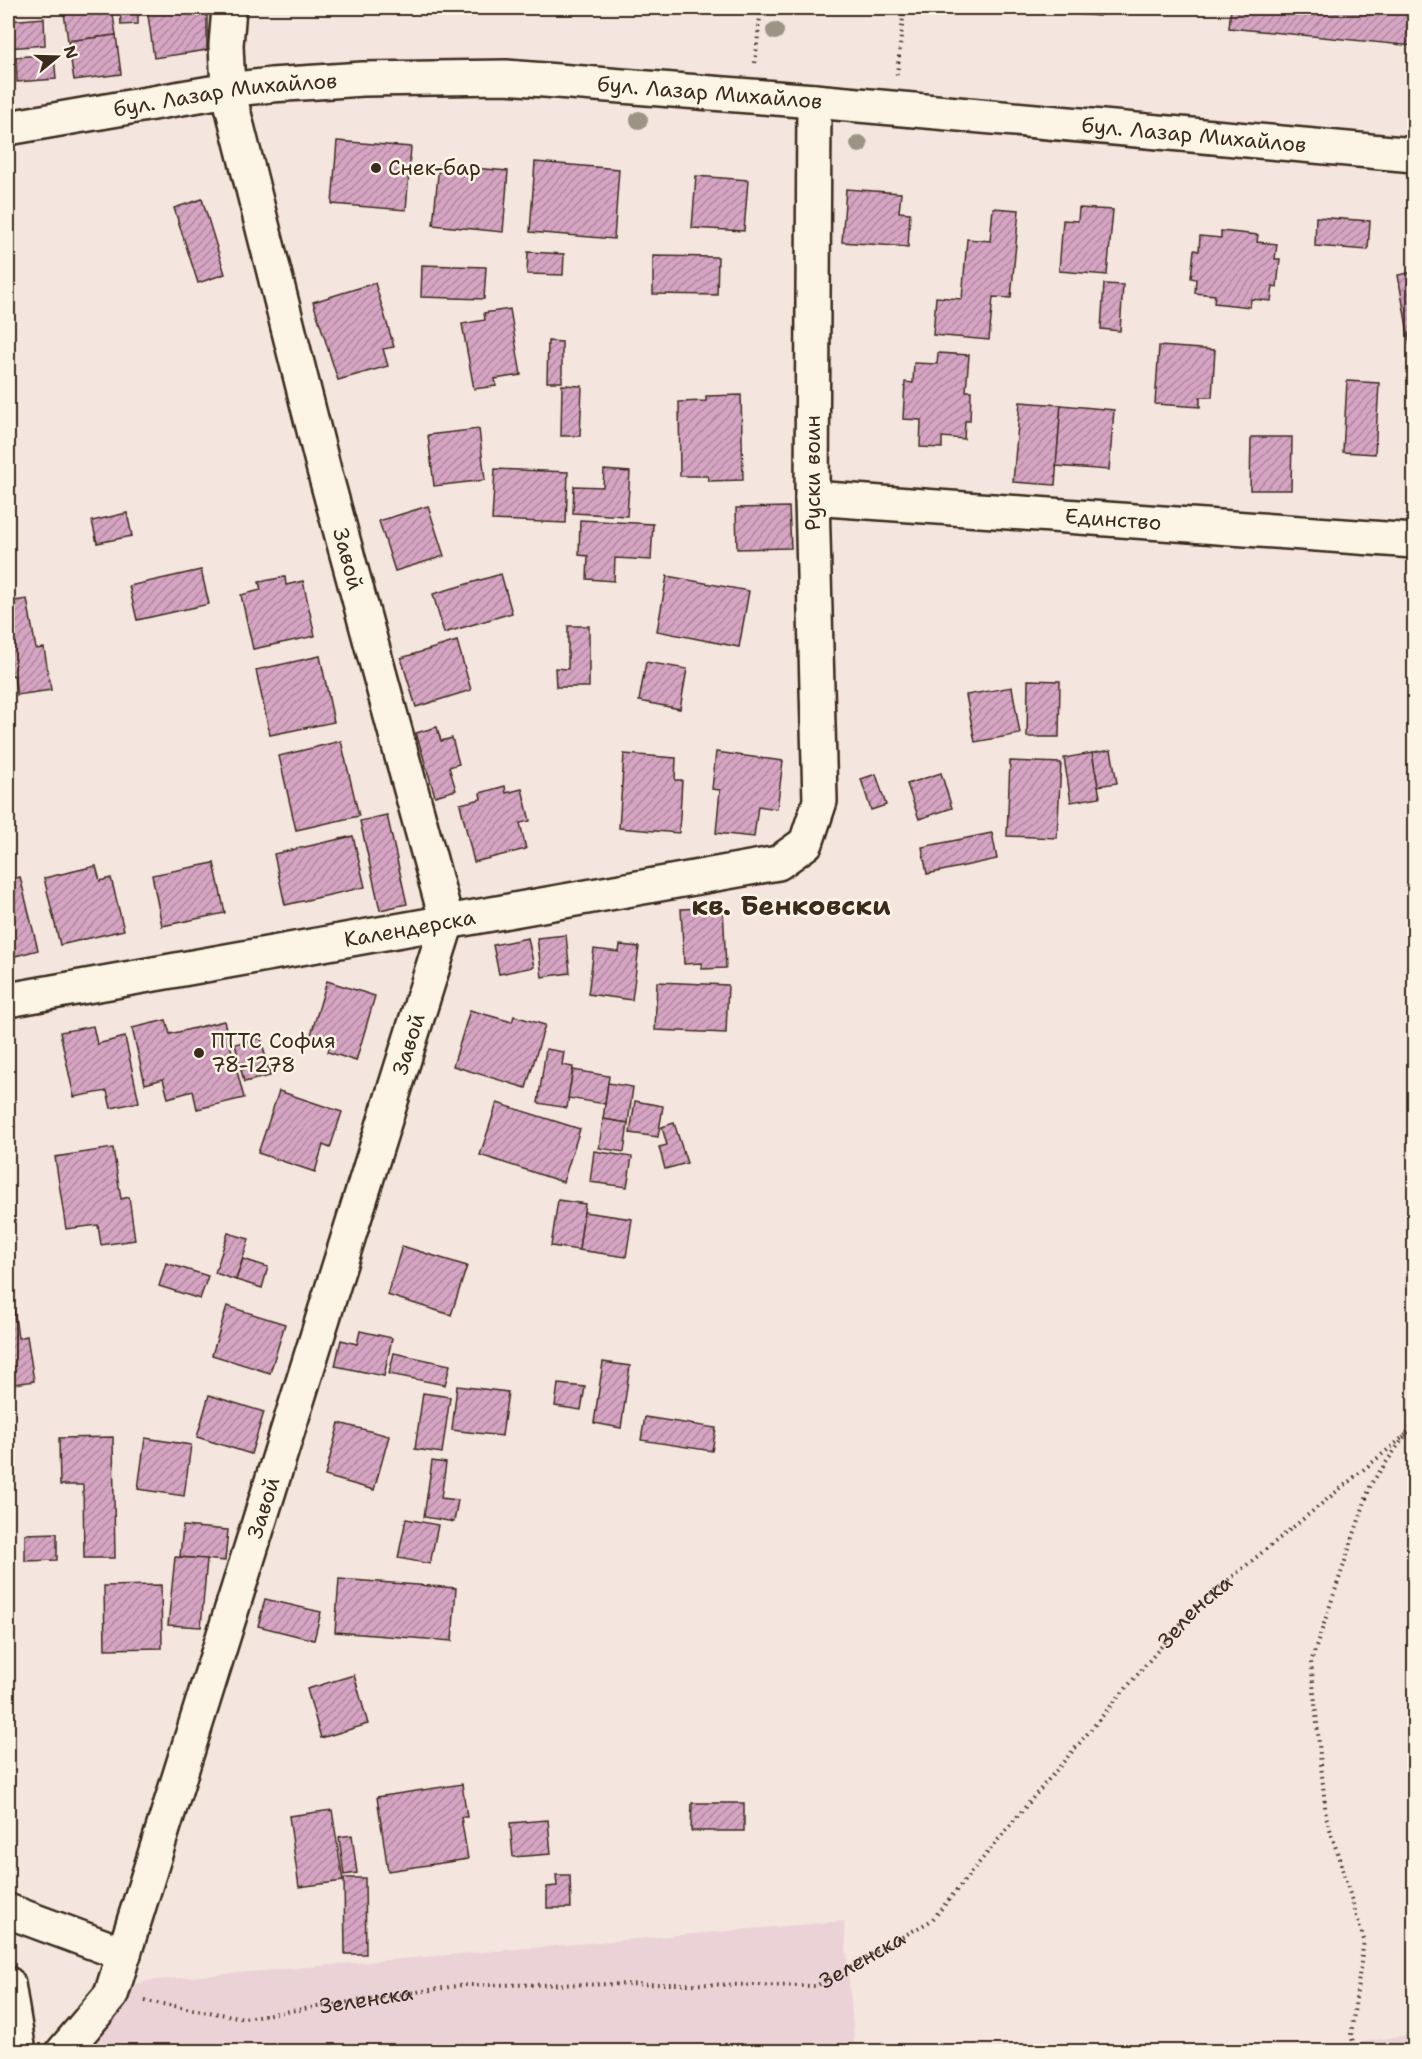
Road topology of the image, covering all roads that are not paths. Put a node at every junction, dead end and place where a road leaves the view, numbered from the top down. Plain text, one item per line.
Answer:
1 (229, 8) edge
2 (228, 90) junction
3 (814, 100) junction
4 (8, 128) edge
5 (1414, 155) edge
6 (812, 498) junction
7 (1414, 541) edge
8 (806, 843) joint
9 (447, 922) junction
10 (8, 1000) edge
11 (8, 1911) edge
12 (124, 1954) junction
13 (8, 1984) edge
14 (19, 2052) edge
15 (63, 2052) edge

1 - 2 street, Завой
2 - 3 street, бул. Лазар Михайлов
2 - 4 street, бул. Лазар Михайлов
2 - 9 street, Завой
3 - 5 street, бул. Лазар Михайлов
3 - 6 street, Руски воин
6 - 7 street, Единство
6 - 8 street, Руски воин
8 - 9 street, Календерска
9 - 10 street, Календерска
9 - 12 street, Завой
11 - 12 street
12 - 15 street, Завой
13 - 14 street

